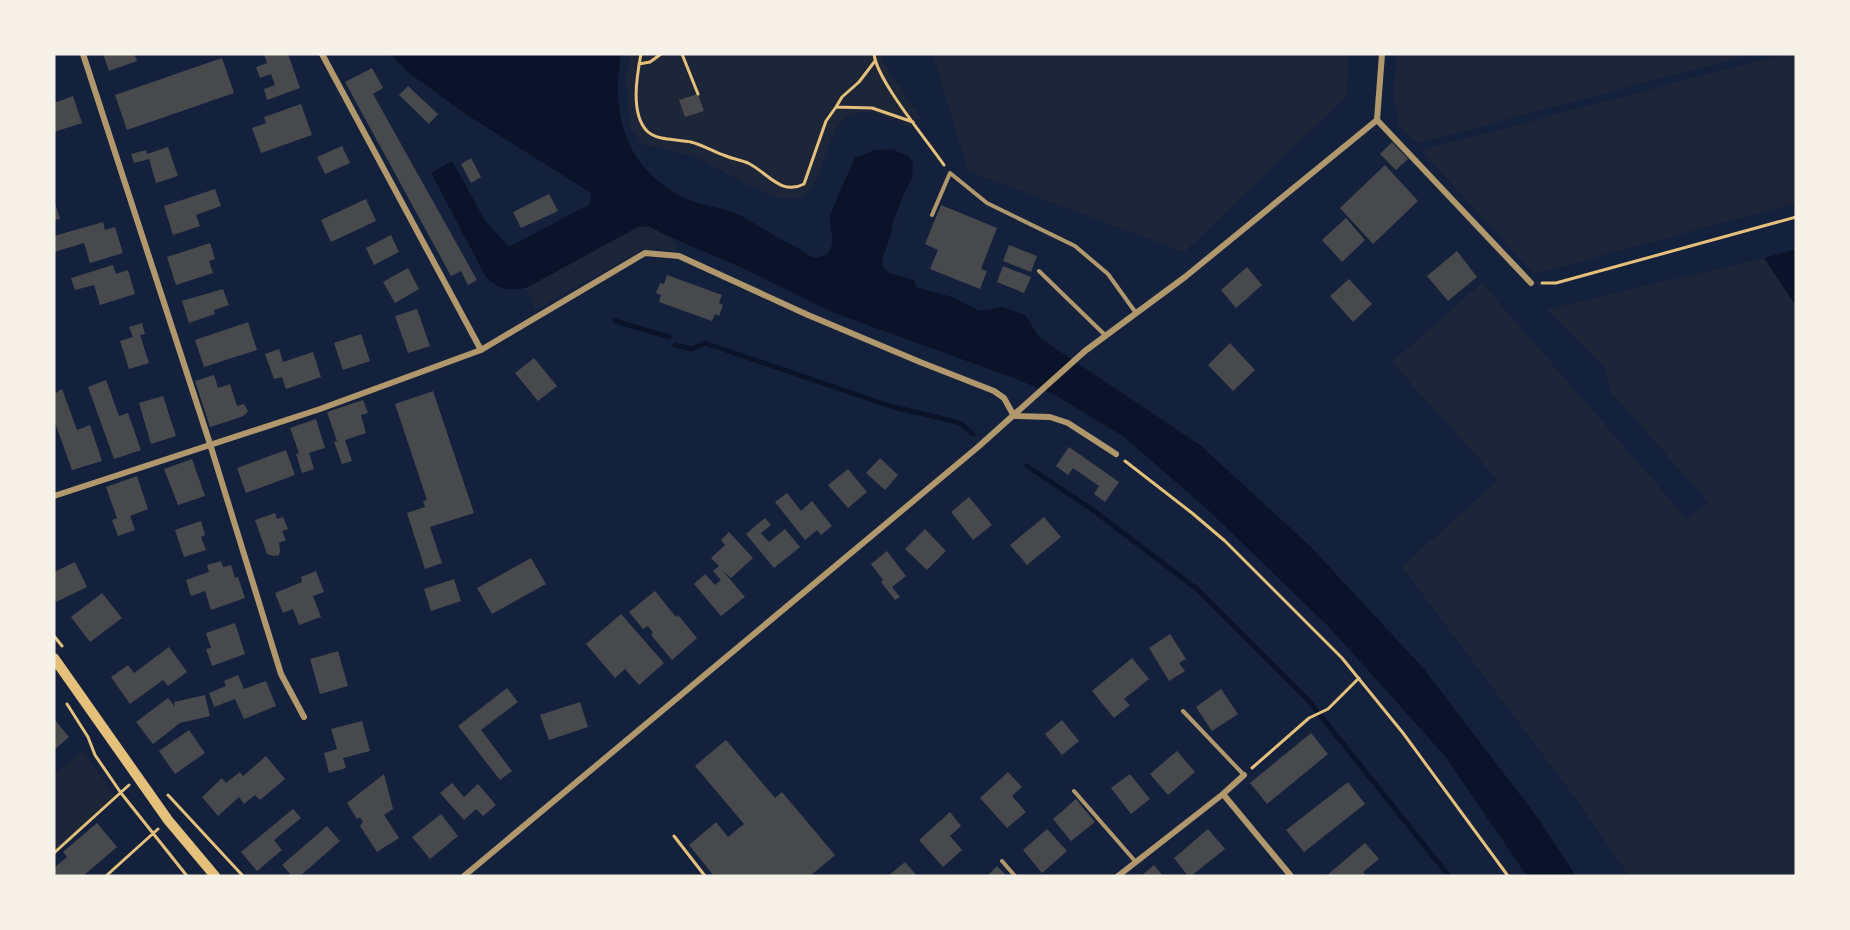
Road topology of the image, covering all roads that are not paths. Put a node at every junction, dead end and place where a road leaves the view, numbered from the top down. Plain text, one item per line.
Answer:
1 (83, 54) edge
2 (322, 54) edge
3 (1382, 54) edge
4 (1377, 120) junction
5 (932, 215) dead end
6 (1040, 271) dead end
7 (1531, 283) road end
8 (1136, 313) junction
9 (1105, 335) junction
10 (481, 350) junction
11 (1014, 416) junction
12 (210, 444) junction
13 (1116, 454) road end
14 (54, 496) edge
15 (54, 658) edge
16 (1183, 711) dead end
17 (304, 717) dead end
18 (1244, 775) joint
19 (1074, 791) dead end
20 (1223, 794) junction
21 (1002, 861) dead end
22 (1135, 861) junction
23 (472, 874) edge
24 (215, 876) edge
25 (464, 876) edge
26 (1015, 876) edge
27 (1118, 876) edge
28 (1291, 876) edge

1 - 12 street
2 - 10 street
3 - 4 street
4 - 7 street
4 - 8 street
5 - 8 lane
6 - 9 lane
8 - 9 street
9 - 11 street
10 - 11 street
10 - 12 street
11 - 13 street
11 - 23 street
12 - 14 street
12 - 17 street
15 - 24 main road
16 - 18 lane
18 - 20 street
19 - 22 lane
20 - 22 street
20 - 28 street
21 - 26 lane
22 - 27 street
23 - 25 street

